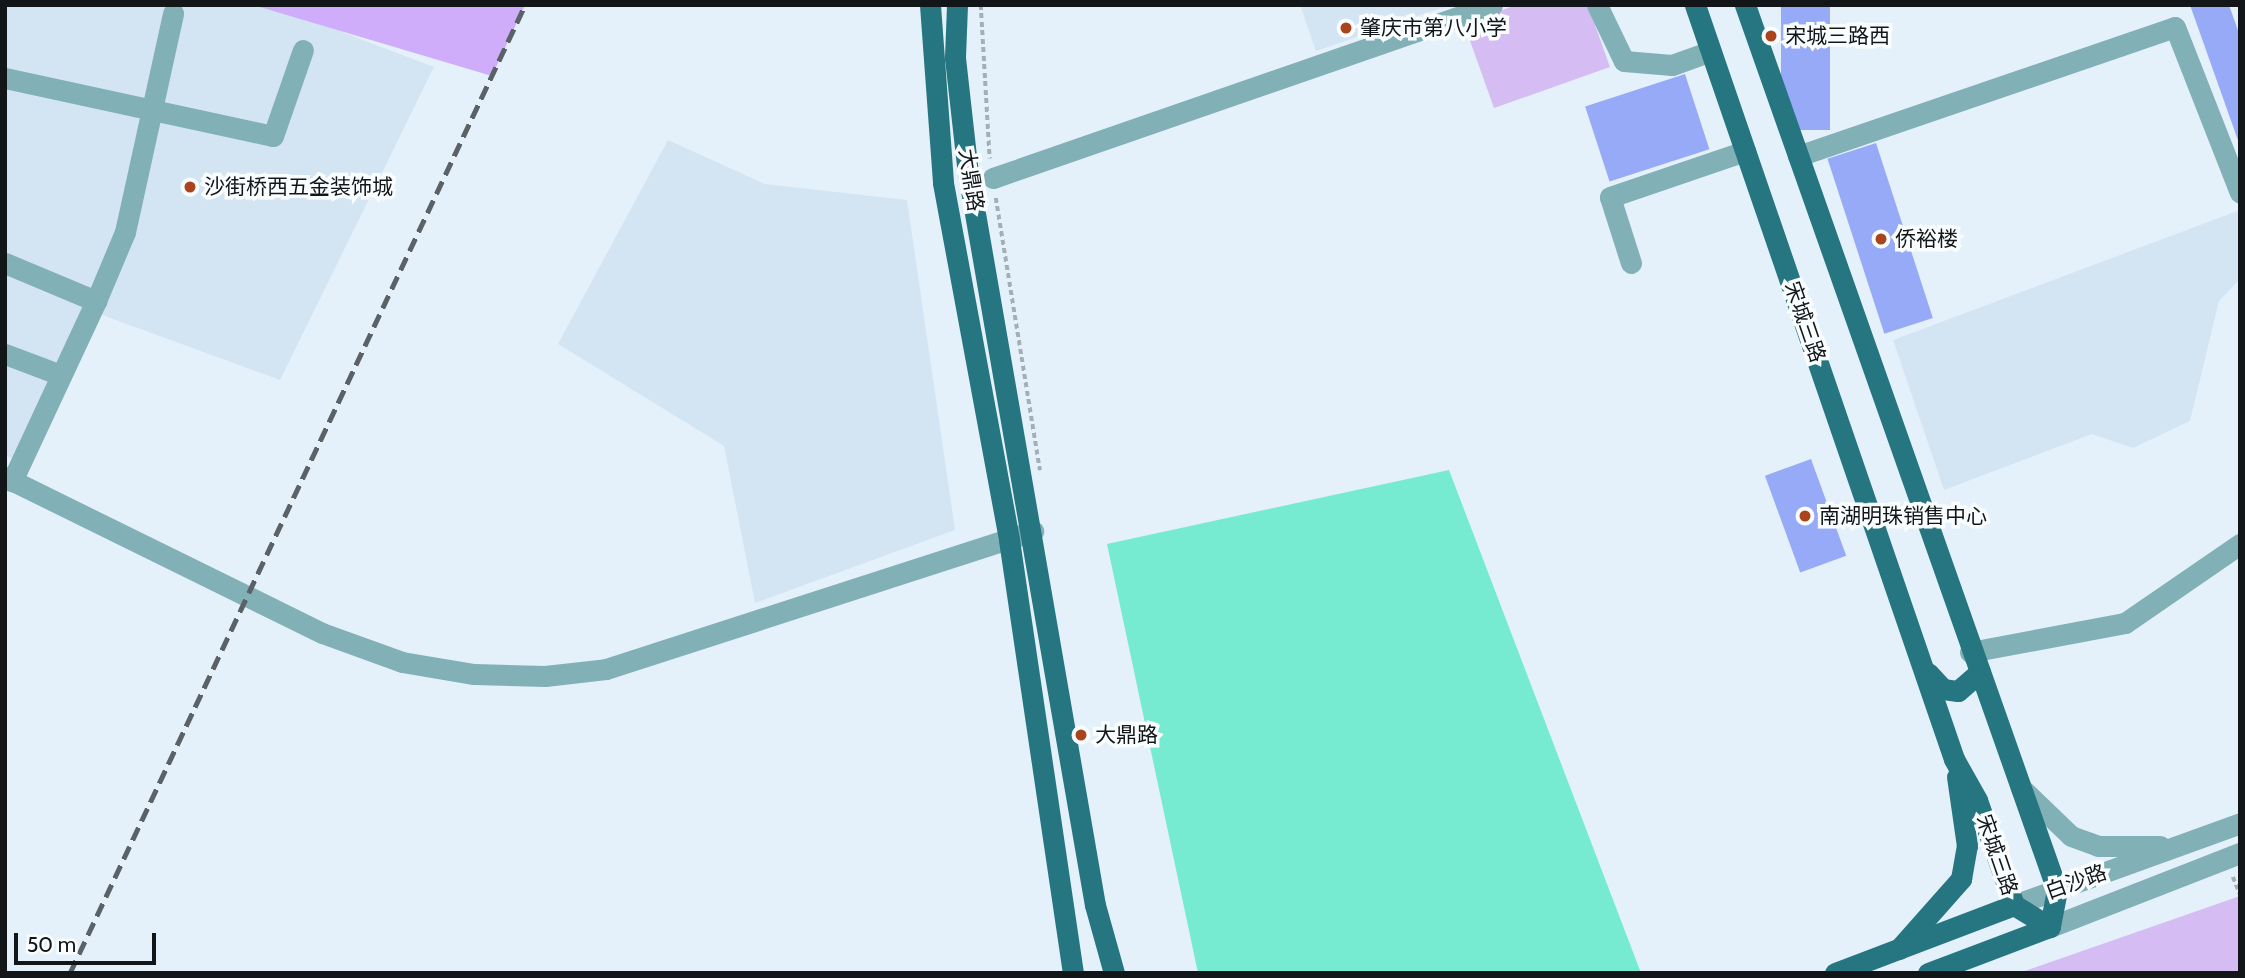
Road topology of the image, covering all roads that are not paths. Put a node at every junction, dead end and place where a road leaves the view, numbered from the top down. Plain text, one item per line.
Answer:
1 (930, 5) edge
2 (957, 5) edge
3 (1492, 5) edge
4 (1597, 5) edge
5 (1695, 5) edge
6 (1745, 5) edge
7 (173, 13) dead end
8 (303, 50) dead end
9 (1711, 51) junction
10 (5, 78) edge
11 (152, 110) junction
12 (1745, 151) junction
13 (1798, 156) junction
14 (993, 178) road end
15 (2240, 193) edge
16 (5, 263) edge
17 (1631, 263) dead end
18 (96, 301) junction
19 (5, 354) edge
20 (61, 375) junction
21 (9, 479) edge
22 (1033, 531) junction
23 (1009, 540) junction
24 (2240, 544) edge
25 (1969, 652) junction
26 (1925, 668) junction
27 (1980, 672) junction
28 (1954, 759) junction
29 (2021, 787) junction
30 (2240, 823) edge
31 (2172, 846) junction
32 (2240, 853) edge
33 (2057, 890) junction
34 (2014, 905) junction
35 (2050, 927) junction
36 (1899, 949) junction
37 (1073, 973) edge
38 (1114, 973) edge
39 (1835, 973) edge
40 (1928, 973) edge

1 - 23 main road, 大鼎路
2 - 22 main road, 大鼎路
3 - 14 street
4 - 9 street
5 - 9 main road, 宋城三路
6 - 13 main road
7 - 11 street
8 - 11 street
9 - 12 main road, 宋城三路
10 - 11 street
11 - 18 street
12 - 17 street
12 - 26 main road, 宋城三路
13 - 15 street
13 - 25 main road
16 - 18 street
18 - 20 street
19 - 20 street
20 - 21 street
21 - 23 street
22 - 23 street
22 - 38 main road, 大鼎路
23 - 37 main road, 大鼎路
24 - 25 street
25 - 27 main road
26 - 27 main road
26 - 28 main road, 宋城三路
27 - 29 main road
28 - 34 main road, 宋城三路
28 - 36 main road
29 - 31 street
29 - 33 main road
30 - 31 street, 白沙路
31 - 33 street, 白沙路
32 - 35 street, 白沙路
33 - 34 street, 白沙路
33 - 35 main road
34 - 35 main road, 宋城三路
34 - 36 main road, 白沙路
35 - 40 main road, 白沙路
36 - 39 main road, 白沙路

